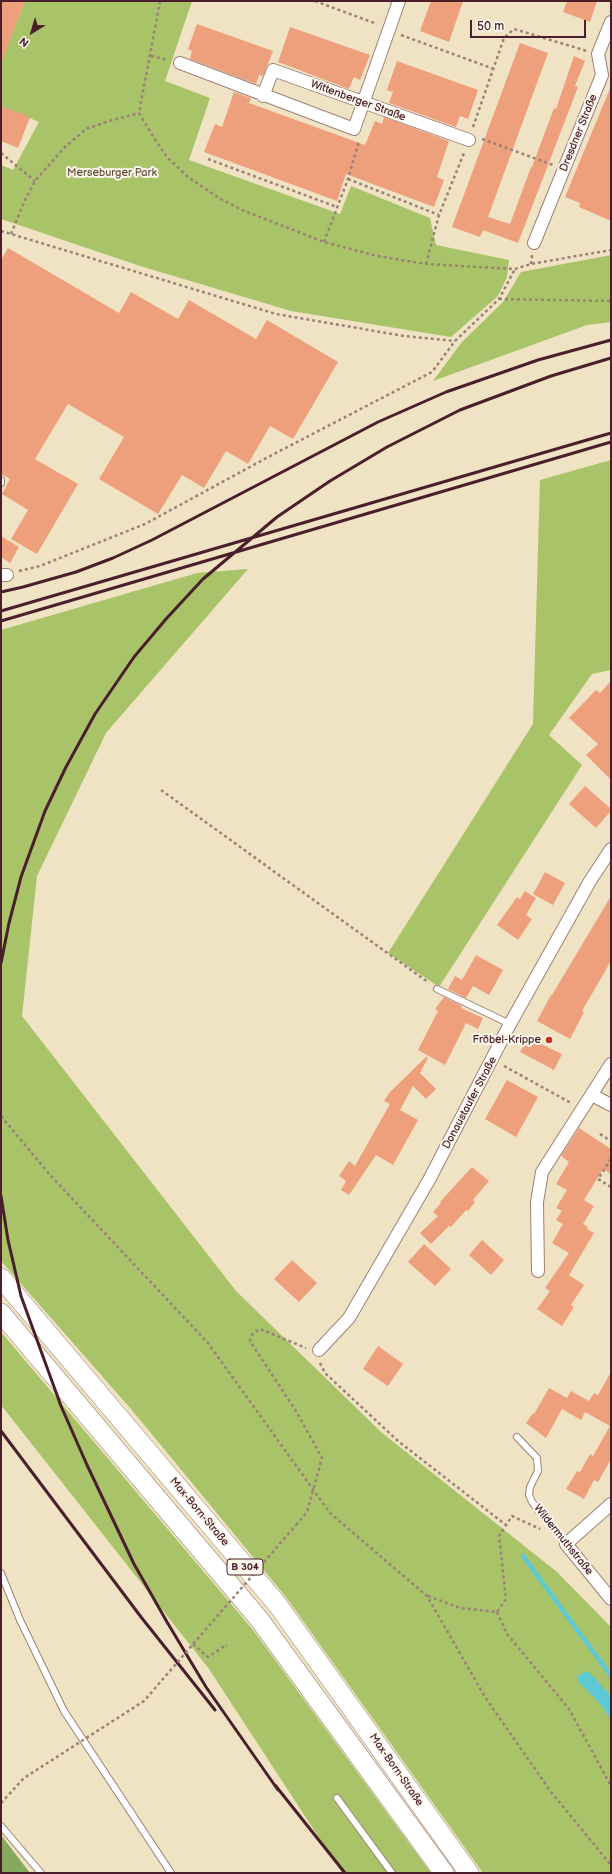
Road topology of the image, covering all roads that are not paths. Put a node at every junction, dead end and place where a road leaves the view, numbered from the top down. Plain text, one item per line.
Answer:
1 (399, 1) edge
2 (611, 22) edge
3 (180, 63) dead end
4 (607, 76) edge
5 (263, 96) junction
6 (363, 103) junction
7 (473, 139) road end
8 (534, 243) dead end
9 (611, 849) edge
10 (437, 989) road end
11 (510, 1024) junction
12 (611, 1064) edge
13 (592, 1094) junction
14 (611, 1104) edge
15 (538, 1271) dead end
16 (1, 1278) edge
17 (1, 1313) edge
18 (319, 1350) road end
19 (517, 1437) dead end
20 (611, 1504) edge
21 (566, 1544) junction
22 (1, 1573) edge
23 (611, 1599) edge
24 (337, 1798) dead end
25 (1, 1826) edge
26 (440, 1872) edge
27 (42, 1873) edge
28 (171, 1873) edge
29 (392, 1873) edge
30 (470, 1873) edge

1 - 6 street
2 - 4 street, Dresdner Straße
3 - 5 street
4 - 8 street, Dresdner Straße
5 - 6 street, Wittenberger Straße
5 - 6 street
6 - 7 street, Wittenberger Straße
9 - 11 street, Donaustaufer Straße
10 - 11 lane
11 - 18 street, Donaustaufer Straße
12 - 13 street
13 - 14 street
13 - 15 street
16 - 30 main road, Max-Born-Straße / B 304
17 - 26 main road, Max-Born-Straße / B 304
19 - 21 lane, Wildermuthstraße
20 - 21 street
21 - 23 street, Wildermuthstraße
22 - 28 lane
24 - 29 lane
25 - 27 lane

